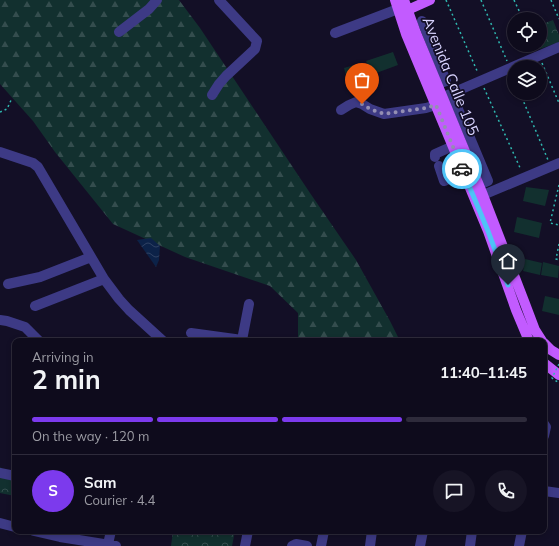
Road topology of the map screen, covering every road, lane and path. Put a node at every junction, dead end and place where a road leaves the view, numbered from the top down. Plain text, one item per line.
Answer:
1 (157, 0) edge
2 (219, 0) edge
3 (430, 0) edge
4 (482, 0) edge
5 (514, 0) edge
6 (551, 0) edge
7 (400, 6) edge
8 (520, 12) edge
9 (559, 19) edge
10 (422, 21) dead end
11 (119, 32) dead end
12 (335, 33) dead end
13 (559, 47) edge
14 (539, 56) junction
15 (529, 60) edge
16 (507, 61) edge
17 (507, 70) edge
18 (438, 84) junction
19 (212, 95) dead end
20 (12, 98) dead end
21 (523, 100) edge
22 (445, 101) junction
23 (559, 103) edge
24 (436, 105) junction
25 (341, 110) dead end
26 (0, 112) edge
27 (453, 146) junction
28 (0, 152) edge
29 (555, 165) edge
30 (464, 174) junction
31 (559, 185) edge
32 (483, 195) junction
33 (559, 225) edge
34 (559, 244) edge
35 (91, 257) junction
36 (559, 260) edge
37 (104, 279) junction
38 (8, 284) dead end
39 (249, 304) dead end
40 (35, 306) dead end
41 (0, 320) edge
42 (191, 333) dead end
43 (36, 338) edge
44 (160, 338) edge
45 (224, 338) edge
46 (243, 338) edge
47 (528, 338) edge
48 (540, 338) edge
49 (547, 346) edge
50 (559, 355) edge
51 (559, 364) edge
52 (547, 365) edge
53 (559, 375) edge
54 (559, 383) edge
55 (0, 473) edge
56 (12, 475) edge
57 (547, 491) edge
58 (559, 493) edge
59 (0, 523) edge
60 (12, 526) edge
61 (47, 534) edge
62 (111, 534) edge
63 (247, 534) edge
64 (323, 534) edge
65 (372, 534) edge
66 (422, 534) edge
67 (472, 534) edge
68 (521, 534) edge
69 (112, 545) edge
70 (245, 546) edge
71 (292, 546) edge
72 (307, 546) edge
73 (321, 546) edge
74 (370, 546) edge
75 (420, 546) edge
76 (470, 546) edge
77 (519, 546) edge

1 - 11 street
2 - 19 street
3 - 7 main road
4 - 16 path
5 - 8 path
6 - 9 path
7 - 12 street
7 - 18 main road, Avenida Calle 105
7 - 24 main road, Avenida Calle 105
10 - 18 street
13 - 14 street
14 - 15 street
14 - 23 path
17 - 22 street
18 - 22 main road, Avenida Calle 105
20 - 26 path
21 - 29 path
22 - 32 main road, Avenida Calle 105
24 - 25 street
24 - 27 main road, Avenida Calle 105
27 - 30 main road, Avenida Calle 105
27 - 30 street
28 - 35 street
29 - 32 street
30 - 47 main road, Avenida Calle 105
31 - 33 path
32 - 48 main road, Avenida Calle 105
34 - 36 path
35 - 37 street
35 - 38 street
37 - 40 street
37 - 44 street
39 - 46 street
41 - 43 street
42 - 45 street
49 - 50 main road, Avenida Calle 105
51 - 54 path, bridge
52 - 53 main road
55 - 56 street
57 - 58 street
59 - 60 street
61 - 69 street
62 - 69 street
63 - 70 street
64 - 73 street
65 - 74 street
66 - 75 street
67 - 76 street
68 - 77 street
71 - 72 street

